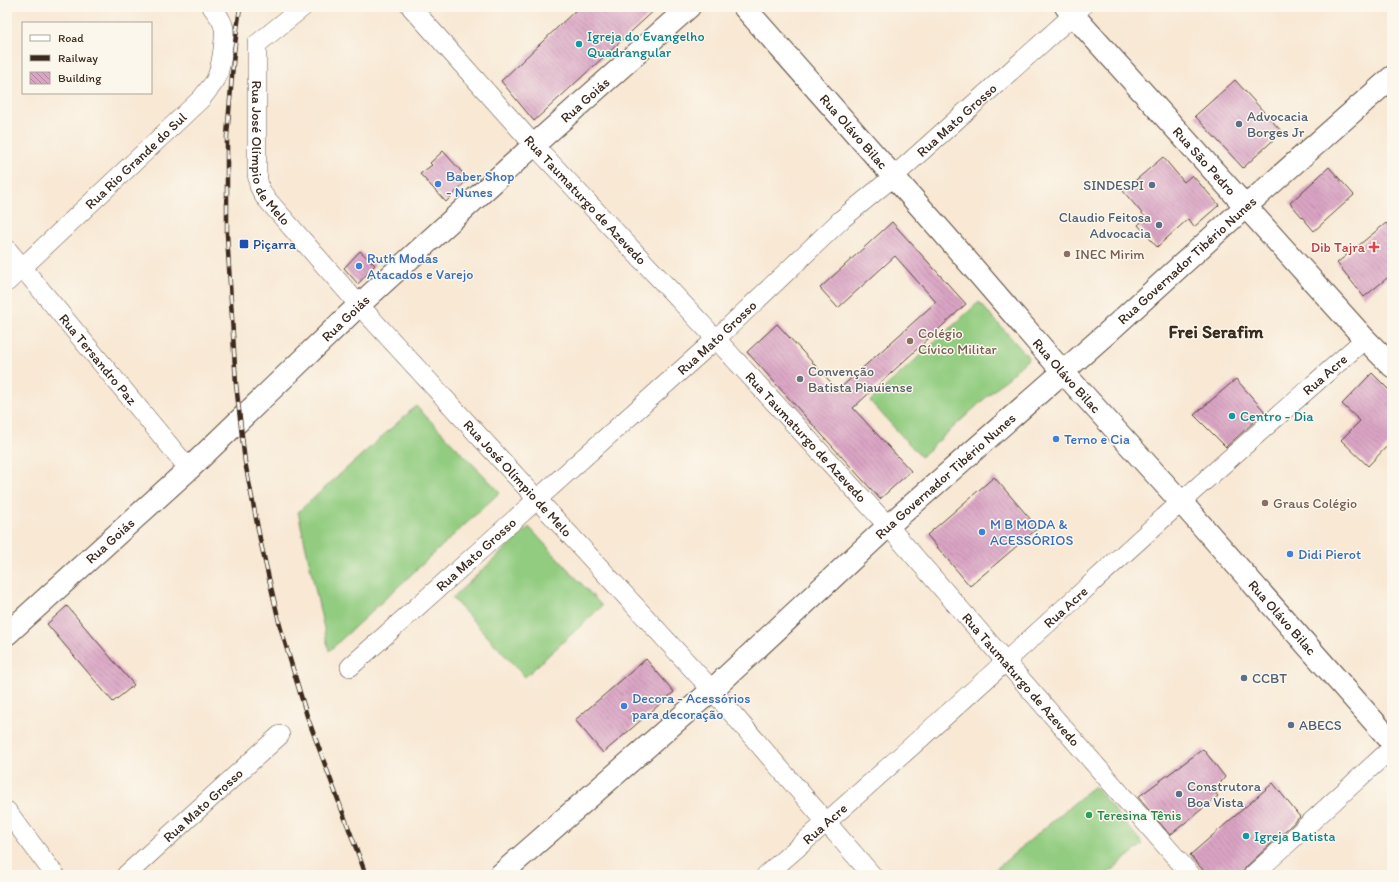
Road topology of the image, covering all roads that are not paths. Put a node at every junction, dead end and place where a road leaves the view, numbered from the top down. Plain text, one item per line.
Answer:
1 (302, 7) edge
2 (411, 7) edge
3 (690, 7) edge
4 (744, 7) edge
5 (1074, 10) edge
6 (216, 13) edge
7 (1392, 77) edge
8 (534, 145) junction
9 (893, 177) junction
10 (1245, 207) junction
11 (7, 249) edge
12 (23, 268) junction
13 (7, 282) edge
14 (359, 305) junction
15 (716, 339) junction
16 (1365, 339) junction
17 (1392, 366) edge
18 (1063, 372) junction
19 (189, 469) junction
20 (537, 499) junction
21 (1181, 502) junction
22 (888, 526) junction
23 (7, 634) edge
24 (1006, 662) junction
25 (350, 667) dead end
26 (712, 690) junction
27 (280, 735) dead end
28 (1392, 742) edge
29 (1392, 748) edge
30 (7, 811) edge
31 (827, 822) junction
32 (55, 875) edge
33 (126, 875) edge
34 (500, 875) edge
35 (766, 875) edge
36 (872, 875) edge
37 (1191, 875) edge
38 (1253, 875) edge

1 - 14 street, Rua José Olímpio de Melo
2 - 8 street, Rua Taumaturgo de Azevedo
3 - 8 street, Rua Goiás
4 - 9 street, Rua Olávo Bilac
5 - 9 street, Rua Mato Grosso
5 - 10 street, Rua São Pedro
6 - 12 street, Rua Rio Grande do Sul
7 - 10 street, Rua Governador Tibério Nunes
8 - 14 street, Rua Goiás
8 - 15 street, Rua Taumaturgo de Azevedo
9 - 15 street, Rua Mato Grosso
9 - 18 street, Rua Olávo Bilac
10 - 16 street, Rua São Pedro
10 - 18 street, Rua Governador Tibério Nunes
11 - 12 street, Rua Tersandro Paz
12 - 13 street, Rua Rio Grande do Sul
12 - 19 street, Rua Tersandro Paz
14 - 19 street, Rua Goiás
14 - 20 street, Rua José Olímpio de Melo
15 - 20 street, Rua Mato Grosso
15 - 22 street, Rua Taumaturgo de Azevedo
16 - 17 street, Rua São Pedro
16 - 21 street, Rua Acre
18 - 21 street, Rua Olávo Bilac
18 - 22 street, Rua Governador Tibério Nunes
19 - 23 street, Rua Goiás
20 - 25 street, Rua Mato Grosso
20 - 26 street, Rua José Olímpio de Melo
21 - 24 street, Rua Acre
21 - 28 street, Rua Olávo Bilac
22 - 24 street, Rua Taumaturgo de Azevedo
22 - 26 street, Rua Governador Tibério Nunes
24 - 31 street, Rua Acre
24 - 37 street, Rua Taumaturgo de Azevedo
26 - 31 street, Rua José Olímpio de Melo
26 - 34 street, Rua Governador Tibério Nunes
27 - 33 street, Rua Mato Grosso
29 - 38 street
30 - 32 street
31 - 35 street, Rua Acre
31 - 36 street, Rua José Olímpio de Melo

